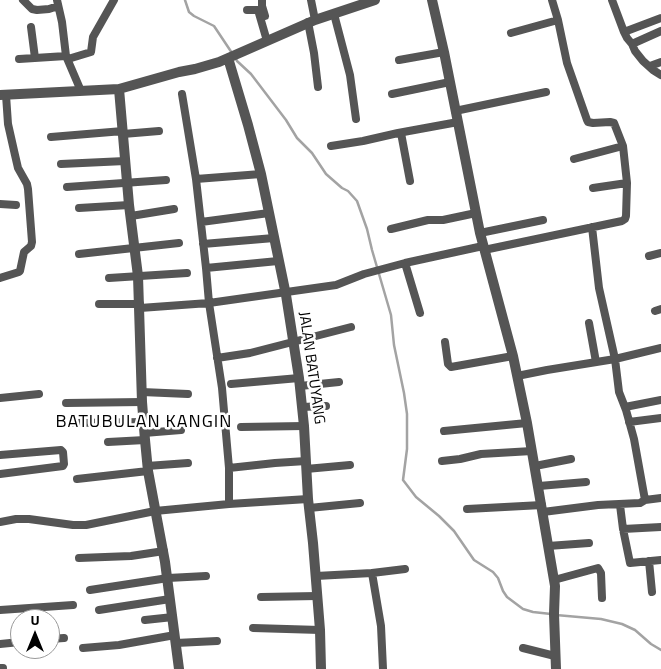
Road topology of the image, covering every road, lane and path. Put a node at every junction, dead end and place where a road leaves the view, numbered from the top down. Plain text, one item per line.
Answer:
1 (23, 0) edge
2 (114, 0) edge
3 (262, 0) edge
4 (312, 0) edge
5 (375, 0) edge
6 (432, 0) edge
7 (552, 0) edge
8 (612, 0) edge
9 (58, 3) edge
10 (247, 10) dead end
11 (334, 14) junction
12 (661, 18) edge
13 (558, 20) junction
14 (312, 21) junction
15 (31, 27) dead end
16 (624, 32) junction
17 (661, 32) edge
18 (511, 33) dead end
19 (270, 40) junction
20 (632, 44) junction
21 (444, 52) junction
22 (229, 57) junction
23 (35, 58) junction
24 (67, 58) junction
25 (19, 59) dead end
26 (399, 60) dead end
27 (661, 62) edge
28 (650, 66) junction
29 (661, 75) edge
30 (450, 82) junction
31 (318, 87) dead end
32 (119, 89) junction
33 (81, 91) junction
34 (546, 92) dead end
35 (182, 94) dead end
36 (392, 94) dead end
37 (3, 95) edge
38 (455, 111) junction
39 (356, 119) dead end
40 (458, 122) junction
41 (159, 131) dead end
42 (123, 132) junction
43 (400, 132) junction
44 (51, 137) dead end
45 (331, 146) dead end
46 (623, 146) junction
47 (574, 159) dead end
48 (125, 161) junction
49 (61, 164) dead end
50 (260, 174) junction
51 (196, 179) junction
52 (166, 180) dead end
53 (410, 181) dead end
54 (127, 182) junction
55 (627, 183) junction
56 (67, 187) dead end
57 (593, 188) dead end
58 (0, 204) edge
59 (16, 205) dead end
60 (79, 208) dead end
61 (174, 209) dead end
62 (130, 210) junction
63 (269, 213) junction
64 (476, 213) junction
65 (543, 220) dead end
66 (201, 222) junction
67 (592, 227) junction
68 (392, 229) dead end
69 (480, 233) junction
70 (274, 238) junction
71 (179, 243) dead end
72 (204, 244) junction
73 (134, 248) junction
74 (484, 248) junction
75 (661, 253) edge
76 (79, 254) dead end
77 (649, 256) dead end
78 (278, 261) junction
79 (405, 263) junction
80 (206, 268) junction
81 (187, 273) dead end
82 (138, 276) junction
83 (0, 278) edge
84 (109, 278) dead end
85 (285, 292) junction
86 (209, 303) junction
87 (99, 304) dead end
88 (140, 306) junction
89 (420, 313) dead end
90 (590, 323) dead end
91 (351, 327) dead end
92 (294, 342) junction
93 (446, 342) dead end
94 (661, 348) edge
95 (513, 356) junction
96 (217, 358) junction
97 (615, 359) junction
98 (596, 362) junction
99 (517, 376) junction
100 (300, 382) junction
101 (339, 382) dead end
102 (231, 384) dead end
103 (39, 394) dead end
104 (188, 394) dead end
105 (142, 397) junction
106 (0, 398) edge
107 (661, 400) edge
108 (66, 403) dead end
109 (326, 406) dead end
110 (302, 407) junction
111 (625, 407) junction
112 (661, 418) edge
113 (144, 422) junction
114 (629, 422) junction
115 (527, 423) junction
116 (73, 424) dead end
117 (304, 426) junction
118 (241, 428) dead end
119 (181, 430) dead end
120 (444, 431) dead end
121 (144, 436) junction
122 (108, 442) dead end
123 (532, 451) junction
124 (0, 455) edge
125 (571, 459) dead end
126 (442, 461) dead end
127 (188, 463) dead end
128 (306, 465) junction
129 (350, 465) dead end
130 (534, 466) junction
131 (148, 468) junction
132 (229, 468) junction
133 (0, 474) edge
134 (77, 479) dead end
135 (586, 482) dead end
136 (538, 486) junction
137 (661, 498) edge
138 (645, 500) junction
139 (360, 503) dead end
140 (229, 504) junction
141 (308, 504) junction
142 (620, 505) junction
143 (467, 509) dead end
144 (542, 509) junction
145 (155, 511) junction
146 (0, 522) edge
147 (661, 527) edge
148 (623, 529) junction
149 (589, 543) dead end
150 (548, 546) junction
151 (164, 550) junction
152 (79, 558) dead end
153 (661, 560) edge
154 (649, 561) junction
155 (405, 568) dead end
156 (372, 573) junction
157 (206, 576) dead end
158 (316, 576) junction
159 (168, 578) junction
160 (554, 580) junction
161 (661, 580) edge
162 (652, 581) junction
163 (90, 590) dead end
164 (652, 592) dead end
165 (317, 596) junction
166 (261, 597) dead end
167 (602, 598) dead end
168 (170, 599) junction
169 (73, 605) dead end
170 (0, 610) edge
171 (99, 610) dead end
172 (172, 617) junction
173 (144, 620) dead end
174 (254, 628) dead end
175 (320, 630) junction
176 (64, 638) dead end
177 (60, 639) edge
178 (175, 639) junction
179 (217, 641) dead end
180 (83, 648) dead end
181 (523, 648) dead end
182 (555, 656) junction
183 (179, 669) edge
184 (321, 669) edge
185 (383, 669) edge
186 (556, 669) edge

1 - 9 street
2 - 24 street
3 - 19 street
4 - 14 street
5 - 11 street
6 - 21 street
7 - 13 street
8 - 16 street
9 - 24 street
10 - 19 street
11 - 14 street
11 - 39 street
12 - 16 street
13 - 18 street
13 - 46 street
14 - 19 street
14 - 31 street
15 - 23 street
16 - 20 street
17 - 20 street
19 - 22 street
20 - 28 street
21 - 26 street
21 - 30 street
22 - 32 street
22 - 50 street, JALAN BATUYANG
23 - 24 street
23 - 25 street
24 - 33 street
27 - 28 street
28 - 29 street
30 - 36 street
30 - 38 street
32 - 33 street
32 - 42 street
33 - 37 street
34 - 38 street
35 - 51 street
37 - 83 street
38 - 40 street
40 - 43 street
40 - 64 street
41 - 42 street
42 - 44 street
42 - 48 street
43 - 45 street
43 - 53 street
46 - 47 street
46 - 55 street
48 - 49 street
48 - 54 street
50 - 51 street
50 - 63 street, JALAN BATUYANG
51 - 66 street
52 - 54 street
54 - 56 street
54 - 62 street
55 - 57 street
55 - 67 street
58 - 59 street
60 - 62 street
61 - 62 street
62 - 73 street
63 - 66 street
63 - 70 street, JALAN BATUYANG
64 - 68 street
64 - 69 street
65 - 69 street
66 - 72 street
67 - 74 street
67 - 97 street
69 - 74 street
70 - 72 street
70 - 78 street, JALAN BATUYANG
71 - 73 street
72 - 80 street
73 - 76 street
73 - 82 street
74 - 79 street
74 - 95 street
75 - 77 street
78 - 80 street
78 - 85 street, JALAN BATUYANG
79 - 85 street
79 - 89 street
80 - 86 street
81 - 82 street
82 - 84 street
82 - 88 street
85 - 86 street
85 - 92 street, JALAN BATUYANG
86 - 88 street
86 - 96 street
87 - 88 street
88 - 105 street
90 - 98 street
91 - 92 street
92 - 96 street
92 - 100 street, JALAN BATUYANG
93 - 95 street
94 - 97 street
95 - 99 street
96 - 132 street
97 - 98 street
97 - 111 street
98 - 99 street
99 - 115 street
100 - 101 street
100 - 102 street
100 - 110 street, JALAN BATUYANG
103 - 106 street
104 - 105 street
105 - 108 street
105 - 113 street
107 - 111 street
109 - 110 street
110 - 117 street, JALAN BATUYANG
111 - 114 street
112 - 114 street
113 - 116 street
113 - 121 street
114 - 138 street
115 - 120 street
115 - 123 street
117 - 118 street
117 - 128 street, JALAN BATUYANG
119 - 121 street
121 - 122 street
121 - 131 street
123 - 126 street
123 - 130 street
124 - 133 street
125 - 130 street
127 - 131 street
128 - 129 street
128 - 132 street
128 - 141 street, JALAN BATUYANG
130 - 136 street
131 - 134 street
131 - 145 street
132 - 140 street
135 - 136 street
136 - 144 street
137 - 138 street
138 - 142 street
139 - 141 street
140 - 141 street
140 - 145 street
141 - 158 street, JALAN BATUYANG
142 - 144 street
142 - 148 street
143 - 144 street
144 - 150 street
145 - 146 street
145 - 151 street
147 - 148 street
148 - 154 street
149 - 150 street
150 - 160 street
151 - 152 street
151 - 159 street
153 - 154 street
154 - 162 street
155 - 156 street
156 - 158 street
156 - 185 street
157 - 159 street
158 - 165 street, JALAN BATUYANG
159 - 163 street
159 - 168 street
160 - 167 street
160 - 182 street
161 - 162 street
162 - 164 street
165 - 166 street
165 - 175 street, JALAN BATUYANG
168 - 171 street
168 - 172 street
169 - 170 street
172 - 173 street
172 - 178 street
174 - 175 street
175 - 184 street, JALAN BATUYANG
176 - 177 street
178 - 179 street
178 - 180 street
178 - 183 street
181 - 182 street
182 - 186 street

